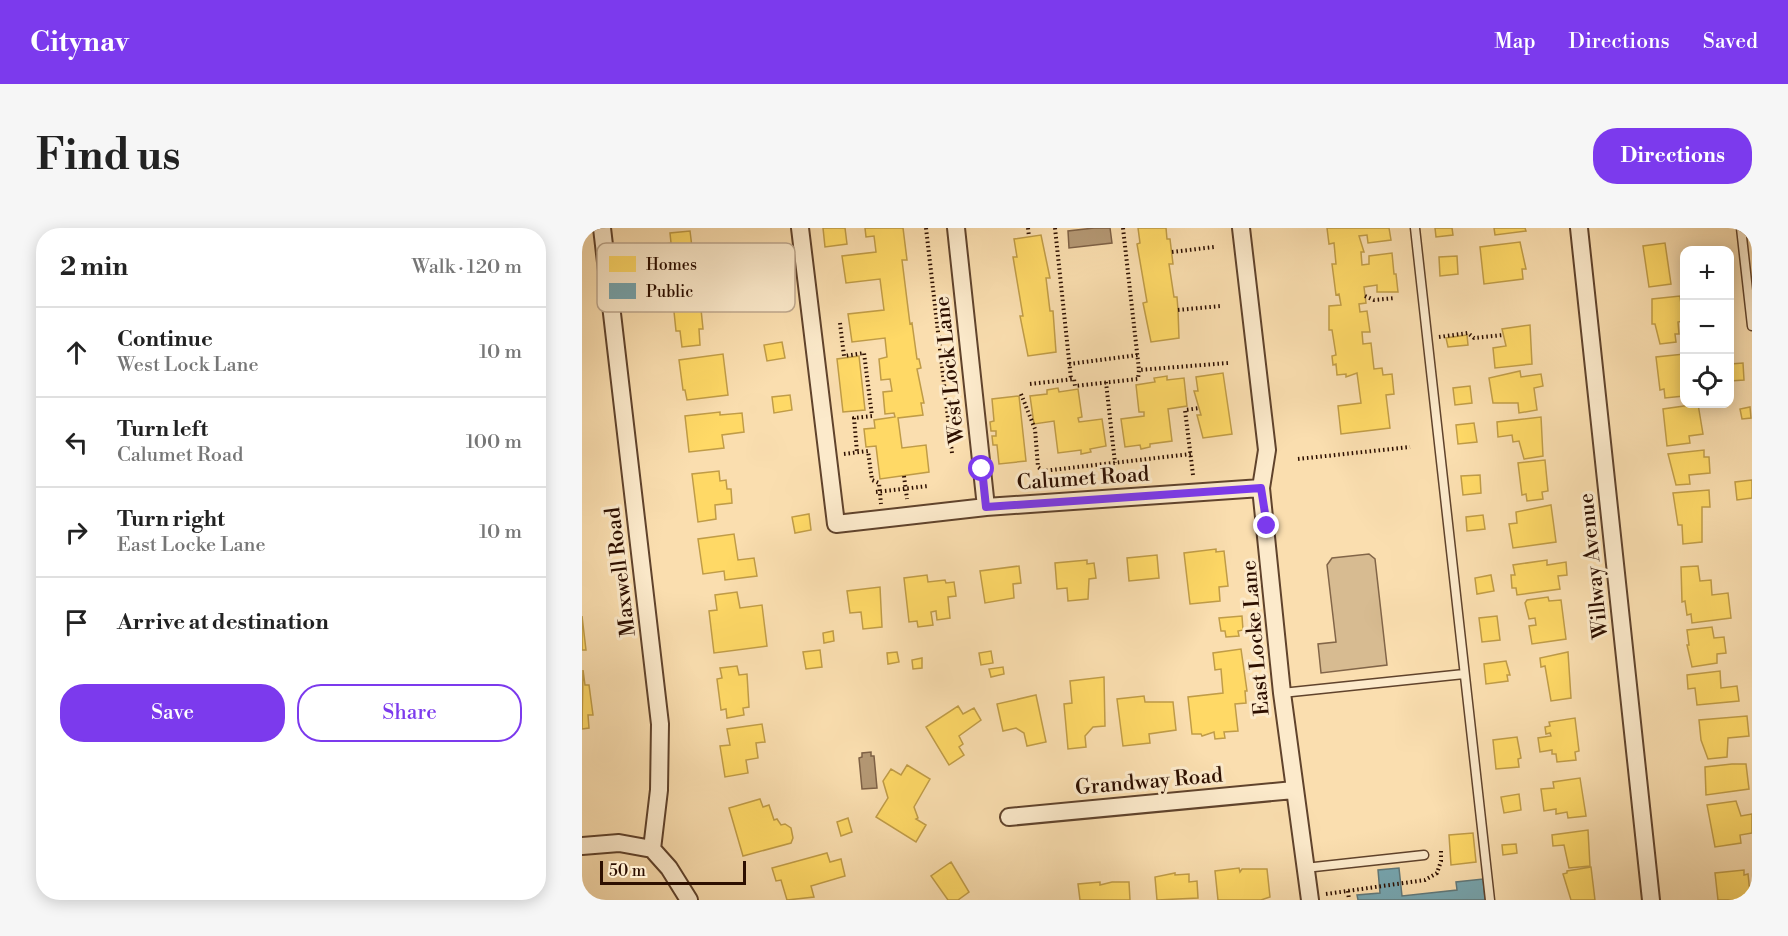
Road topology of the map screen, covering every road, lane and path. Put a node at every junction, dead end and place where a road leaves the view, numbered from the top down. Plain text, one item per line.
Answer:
1 (602, 228) edge
2 (800, 228) edge
3 (926, 228) edge
4 (956, 228) edge
5 (1028, 228) edge
6 (1055, 228) edge
7 (1123, 228) edge
8 (1241, 228) edge
9 (1415, 228) edge
10 (1579, 228) edge
11 (1741, 228) edge
12 (1029, 237) dead end
13 (604, 243) edge
14 (1214, 247) dead end
15 (1172, 252) dead end
16 (1365, 296) dead end
17 (1395, 298) dead end
18 (1221, 306) dead end
19 (1178, 310) dead end
20 (612, 312) edge
21 (840, 323) dead end
22 (1752, 326) edge
23 (1503, 335) dead end
24 (1441, 337) dead end
25 (1138, 355) junction
26 (1228, 363) dead end
27 (1069, 364) junction
28 (1139, 370) junction
29 (1071, 379) junction
30 (1106, 382) junction
31 (1030, 384) dead end
32 (1021, 394) dead end
33 (1200, 408) dead end
34 (1410, 447) dead end
35 (857, 452) junction
36 (850, 453) dead end
37 (952, 453) dead end
38 (1191, 454) junction
39 (1298, 459) dead end
40 (1115, 463) junction
41 (1193, 473) dead end
42 (904, 476) dead end
43 (928, 486) dead end
44 (1261, 488) junction
45 (905, 489) junction
46 (878, 492) junction
47 (906, 496) dead end
48 (881, 500) dead end
49 (986, 507) junction
50 (1464, 674) junction
51 (1282, 693) junction
52 (1294, 790) junction
53 (1009, 817) dead end
54 (582, 846) edge
55 (652, 849) junction
56 (1441, 850) dead end
57 (1424, 855) dead end
58 (1305, 868) junction
59 (1348, 891) junction
60 (1329, 893) dead end
61 (688, 900) edge
62 (1310, 900) edge
63 (1349, 900) edge
64 (1490, 900) edge
65 (1651, 900) edge

1 - 13 street, Maxwell Road
2 - 49 street, Calumet Road
3 - 37 path
4 - 49 street, West Lock Lane
5 - 12 path
6 - 27 path
7 - 25 path
8 - 44 street, East Locke Lane
9 - 50 lane
10 - 65 street, Willway Avenue
11 - 22 lane
14 - 15 path
16 - 17 path
18 - 19 path
20 - 55 street, Maxwell Road
21 - 35 path
23 - 24 path
25 - 27 path
25 - 28 path
26 - 28 path
27 - 29 path
28 - 30 path
29 - 30 path
29 - 31 path
30 - 40 path
32 - 40 path
33 - 38 path
34 - 39 path
35 - 36 path
35 - 46 path
38 - 40 path
38 - 41 path
42 - 45 path
43 - 45 path
44 - 49 street, Calumet Road
44 - 51 street, East Locke Lane
45 - 46 path
45 - 47 path
46 - 48 path
50 - 51 lane
50 - 64 lane
51 - 52 street, East Locke Lane
52 - 53 street, Grandway Road
52 - 58 street, East Locke Lane
54 - 55 street
55 - 61 street
56 - 59 path
57 - 58 lane
58 - 62 street, East Locke Lane
59 - 60 path
59 - 63 path

